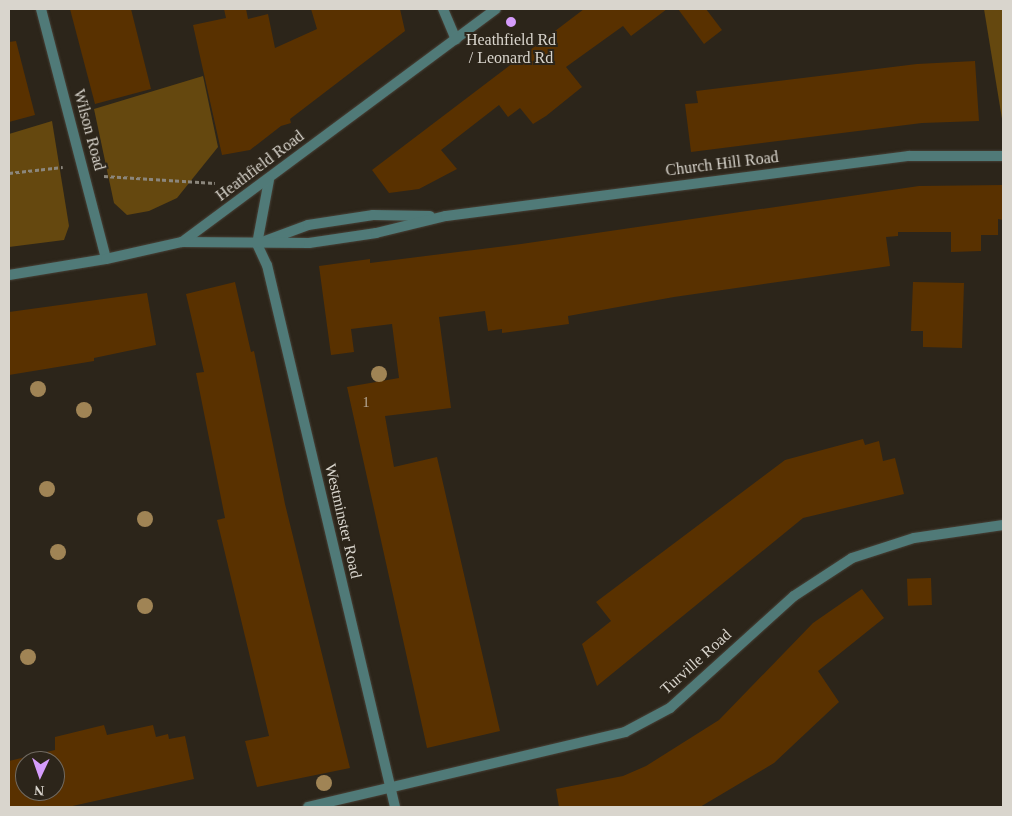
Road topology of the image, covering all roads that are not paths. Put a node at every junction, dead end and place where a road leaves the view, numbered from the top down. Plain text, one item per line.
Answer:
1 (41, 9) edge
2 (443, 9) edge
3 (496, 9) edge
4 (456, 39) junction
5 (1003, 156) edge
6 (269, 180) junction
7 (446, 216) junction
8 (182, 242) junction
9 (257, 244) junction
10 (106, 259) junction
11 (9, 274) edge
12 (1003, 525) edge
13 (391, 789) junction
14 (308, 807) edge
15 (395, 807) edge

1 - 10 street, Wilson Road
2 - 4 street
3 - 4 street, Heathfield Road
4 - 6 street, Heathfield Road
5 - 7 street, Church Hill Road
6 - 8 street, Heathfield Road
6 - 9 street
7 - 9 street, Church Hill Road
7 - 9 street, Church Hill Road
8 - 9 street
8 - 10 street, Heathfield Road
9 - 13 street, Westminster Road
10 - 11 street, Heathfield Road
12 - 13 street, Turville Road
13 - 14 street, Turville Road
13 - 15 street, Westminster Road

